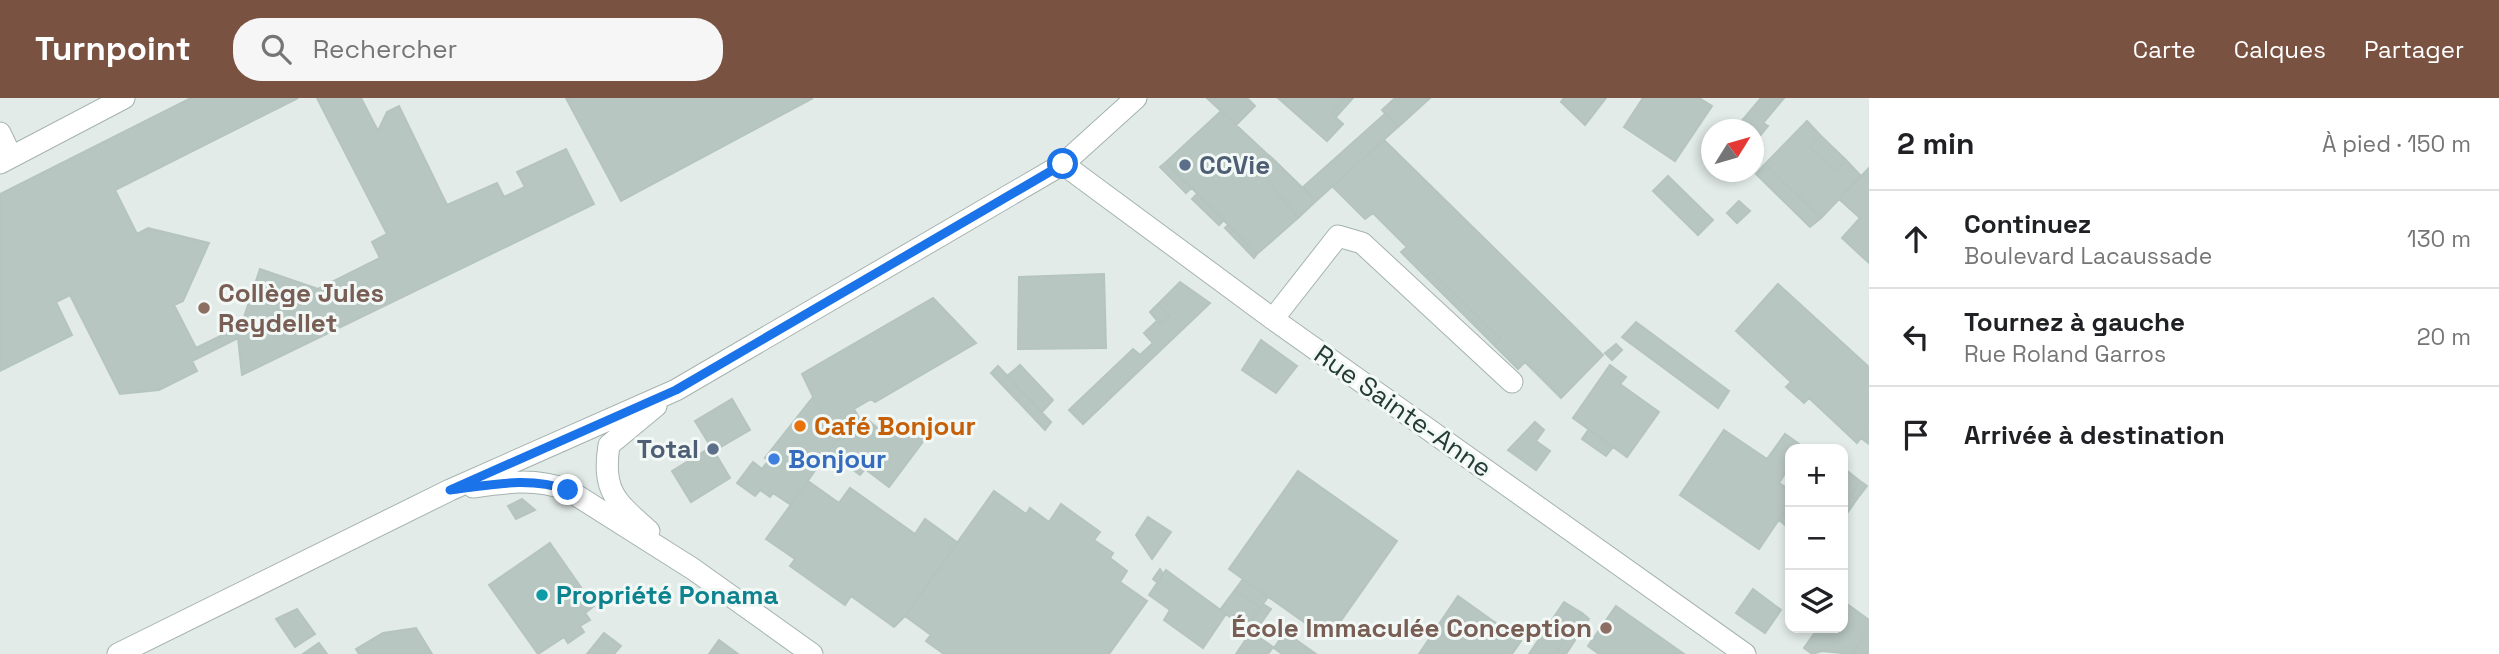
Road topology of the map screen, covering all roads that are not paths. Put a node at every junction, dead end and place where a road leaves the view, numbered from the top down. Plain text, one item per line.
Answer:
1 (124, 98) edge
2 (1136, 98) edge
3 (0, 133) edge
4 (5, 160) edge
5 (1063, 164) junction
6 (1273, 319) junction
7 (1512, 382) dead end
8 (676, 390) junction
9 (450, 490) junction
10 (692, 569) junction
11 (118, 654) edge
12 (812, 654) edge
13 (1745, 654) edge

1 - 4 street
2 - 5 street
3 - 4 street
5 - 6 street, Rue Sainte-Anne
5 - 8 street
6 - 7 street
6 - 13 street, Rue Sainte-Anne
8 - 9 street
8 - 10 street
9 - 10 street
9 - 11 street
10 - 12 street

